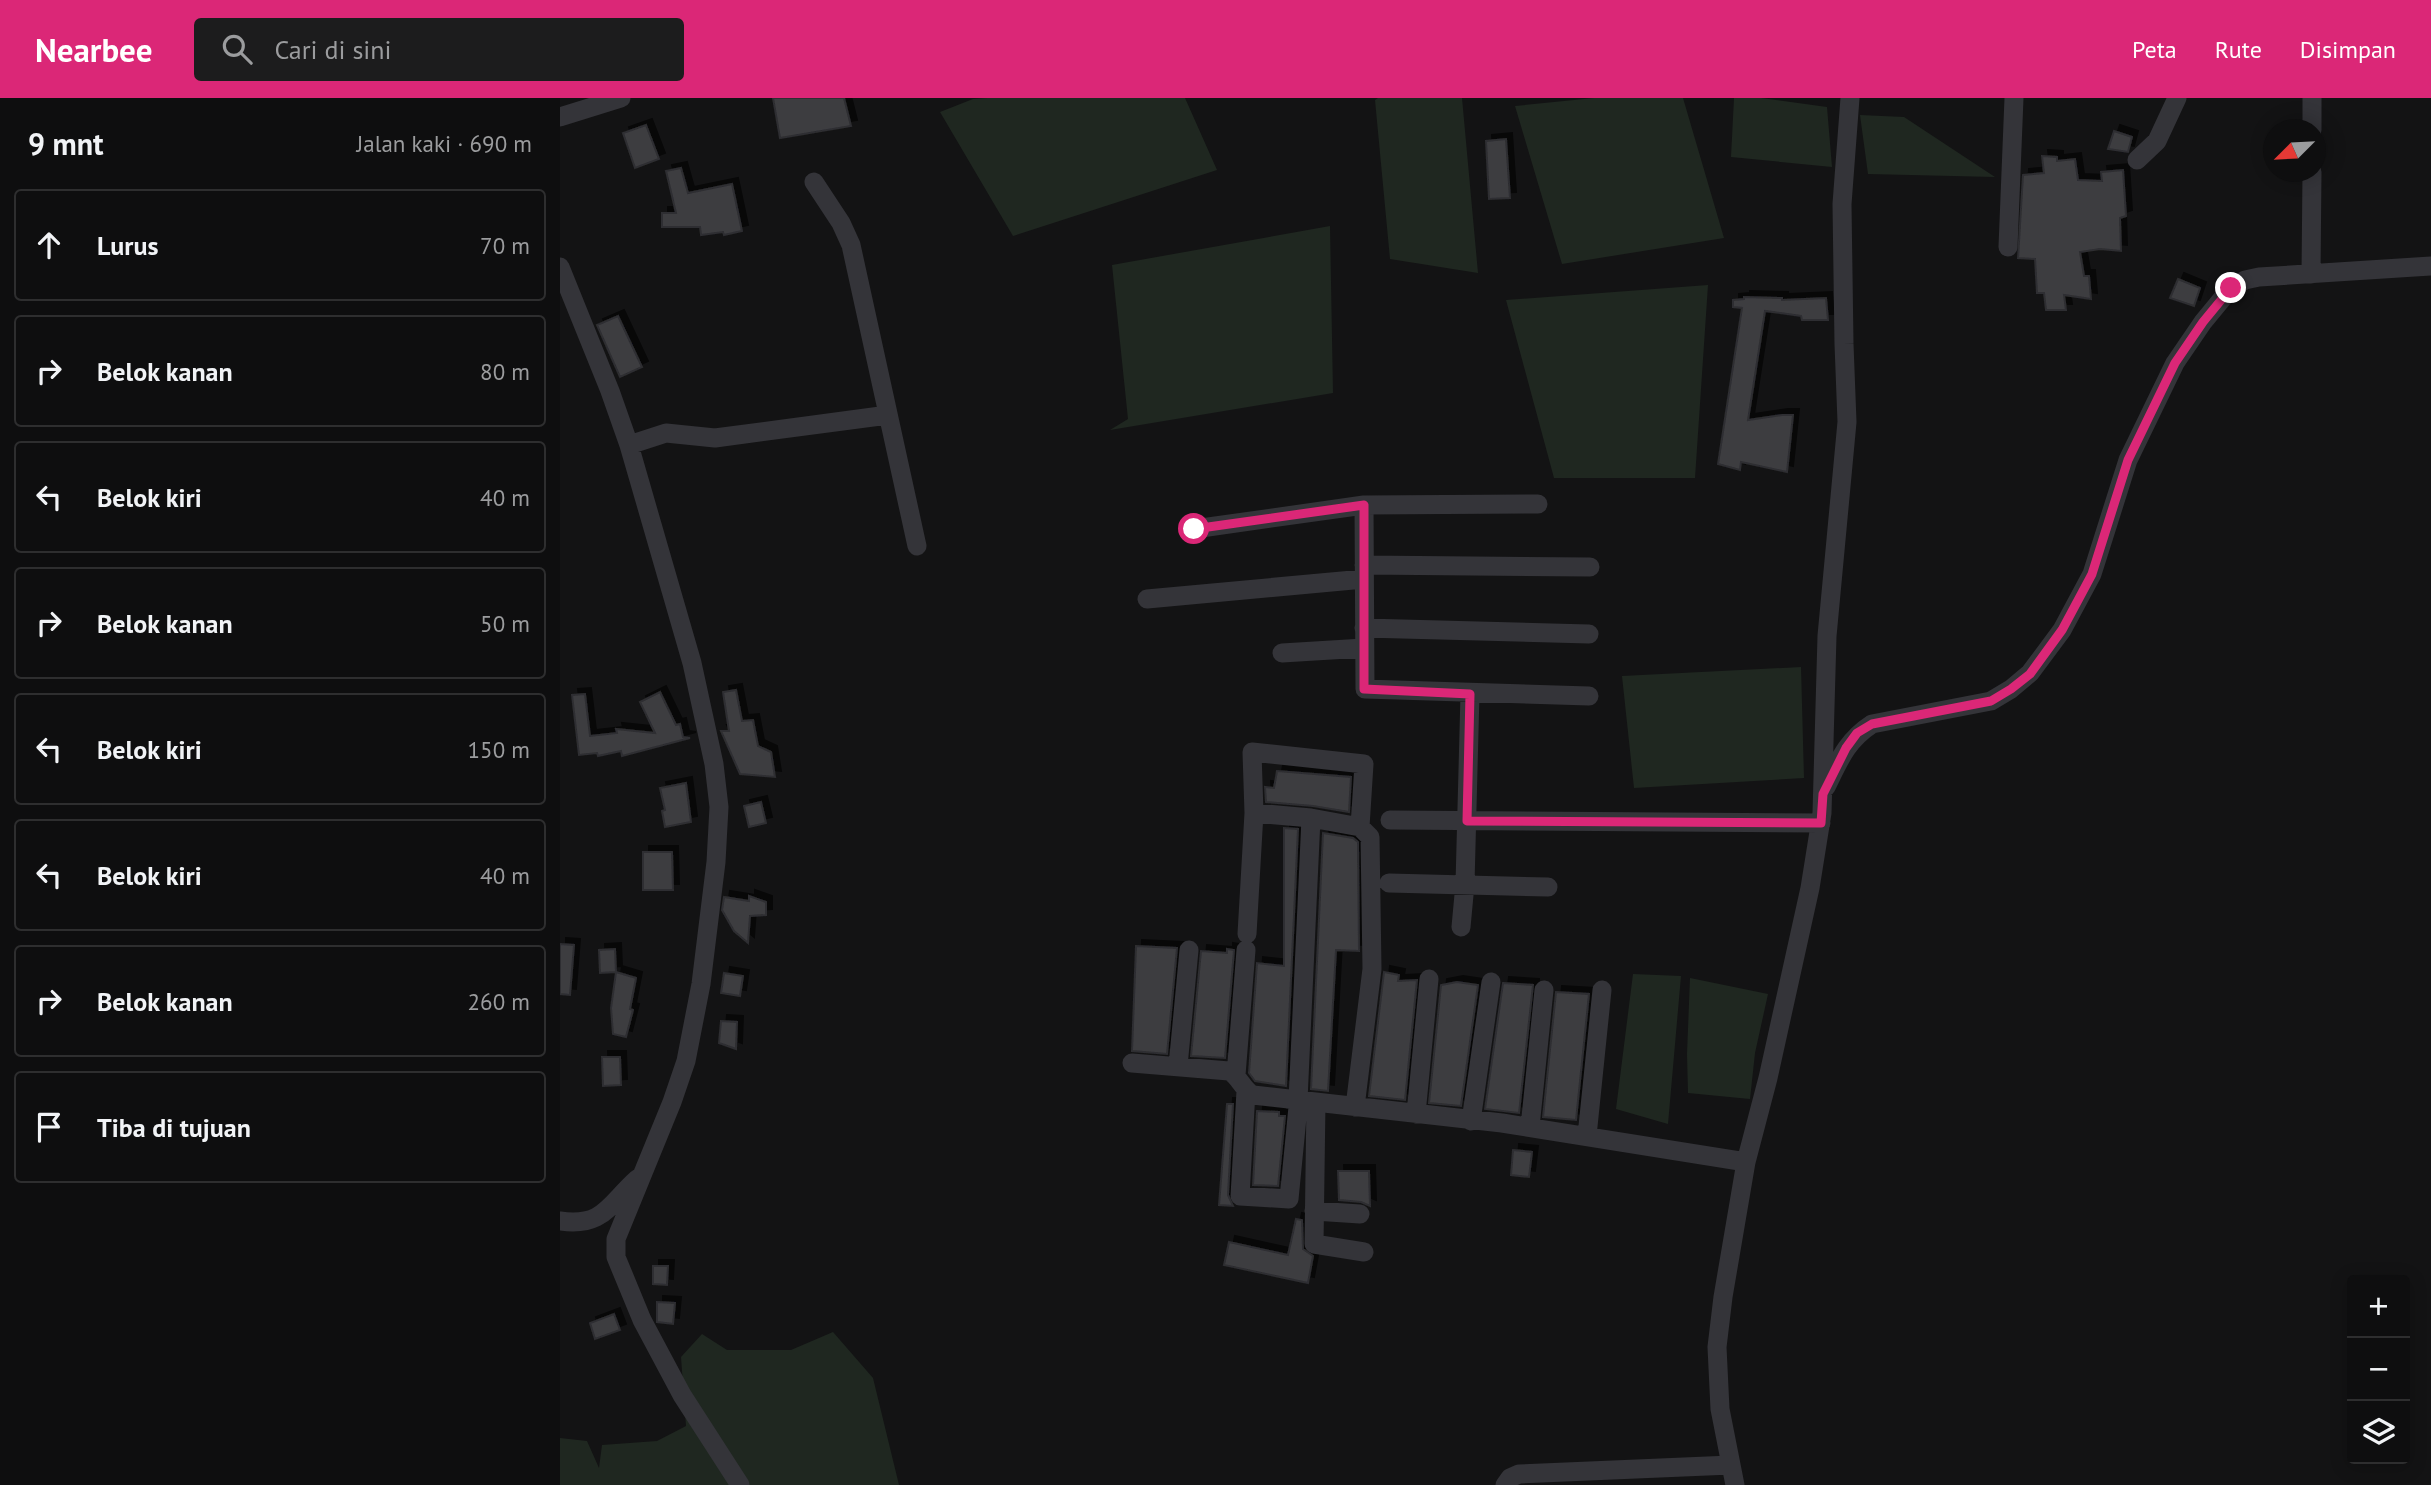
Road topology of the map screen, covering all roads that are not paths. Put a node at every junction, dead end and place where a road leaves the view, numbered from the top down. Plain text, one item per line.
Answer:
1 (621, 98) edge
2 (1850, 98) edge
3 (2014, 98) edge
4 (2176, 98) edge
5 (2312, 98) edge
6 (560, 117) edge
7 (2312, 119) edge
8 (2137, 160) dead end
9 (814, 182) dead end
10 (2312, 182) edge
11 (2008, 247) dead end
12 (2431, 266) edge
13 (560, 267) edge
14 (2311, 274) junction
15 (888, 415) junction
16 (629, 445) junction
17 (1538, 503) dead end
18 (1364, 505) junction
19 (1194, 529) dead end
20 (917, 546) dead end
21 (1590, 567) dead end
22 (1364, 572) junction
23 (1147, 599) dead end
24 (1588, 634) dead end
25 (1364, 638) junction
26 (1282, 653) dead end
27 (1470, 694) junction
28 (1589, 696) dead end
29 (1823, 794) junction
30 (1254, 813) junction
31 (1311, 818) junction
32 (1390, 820) dead end
33 (1467, 821) junction
34 (1821, 823) junction
35 (1360, 827) junction
36 (1389, 883) dead end
37 (1465, 884) junction
38 (1548, 887) dead end
39 (1461, 927) dead end
40 (1189, 950) dead end
41 (1429, 979) dead end
42 (1490, 982) dead end
43 (1544, 990) dead end
44 (1602, 990) dead end
45 (1132, 1063) dead end
46 (1178, 1066) junction
47 (1241, 1083) junction
48 (1304, 1103) junction
49 (1355, 1107) junction
50 (1416, 1114) junction
51 (1471, 1121) junction
52 (1530, 1127) junction
53 (1587, 1136) junction
54 (1746, 1162) junction
55 (640, 1176) junction
56 (1314, 1211) junction
57 (1360, 1214) dead end
58 (560, 1221) edge
59 (1364, 1252) dead end
60 (1731, 1465) junction
61 (740, 1485) edge
62 (1505, 1485) edge
63 (1735, 1485) edge

1 - 6 street
2 - 29 street
3 - 11 street
4 - 8 street
5 - 7 street
9 - 15 street
10 - 14 street
12 - 14 street
13 - 16 street
14 - 29 street
15 - 16 street
15 - 20 street
16 - 55 street
17 - 18 street
18 - 19 street
18 - 22 street
21 - 22 street
22 - 23 street
22 - 25 street
24 - 25 street
25 - 26 street
25 - 27 street
27 - 28 street
27 - 33 street
29 - 34 street
30 - 31 street
30 - 35 street
30 - 47 street
31 - 35 street
31 - 48 street
32 - 33 street
33 - 34 street
33 - 37 street
34 - 54 street
35 - 49 street
36 - 37 street
37 - 38 street
37 - 39 street
40 - 46 street
41 - 50 street
42 - 51 street
43 - 52 street
44 - 53 street
45 - 46 street
46 - 47 street
47 - 48 street
47 - 48 street
48 - 49 street
48 - 56 street
49 - 50 street
50 - 51 street
51 - 52 street
52 - 53 street
53 - 54 street
54 - 60 street
55 - 58 street
55 - 61 street
56 - 57 street
56 - 59 street
60 - 62 street
60 - 63 street

